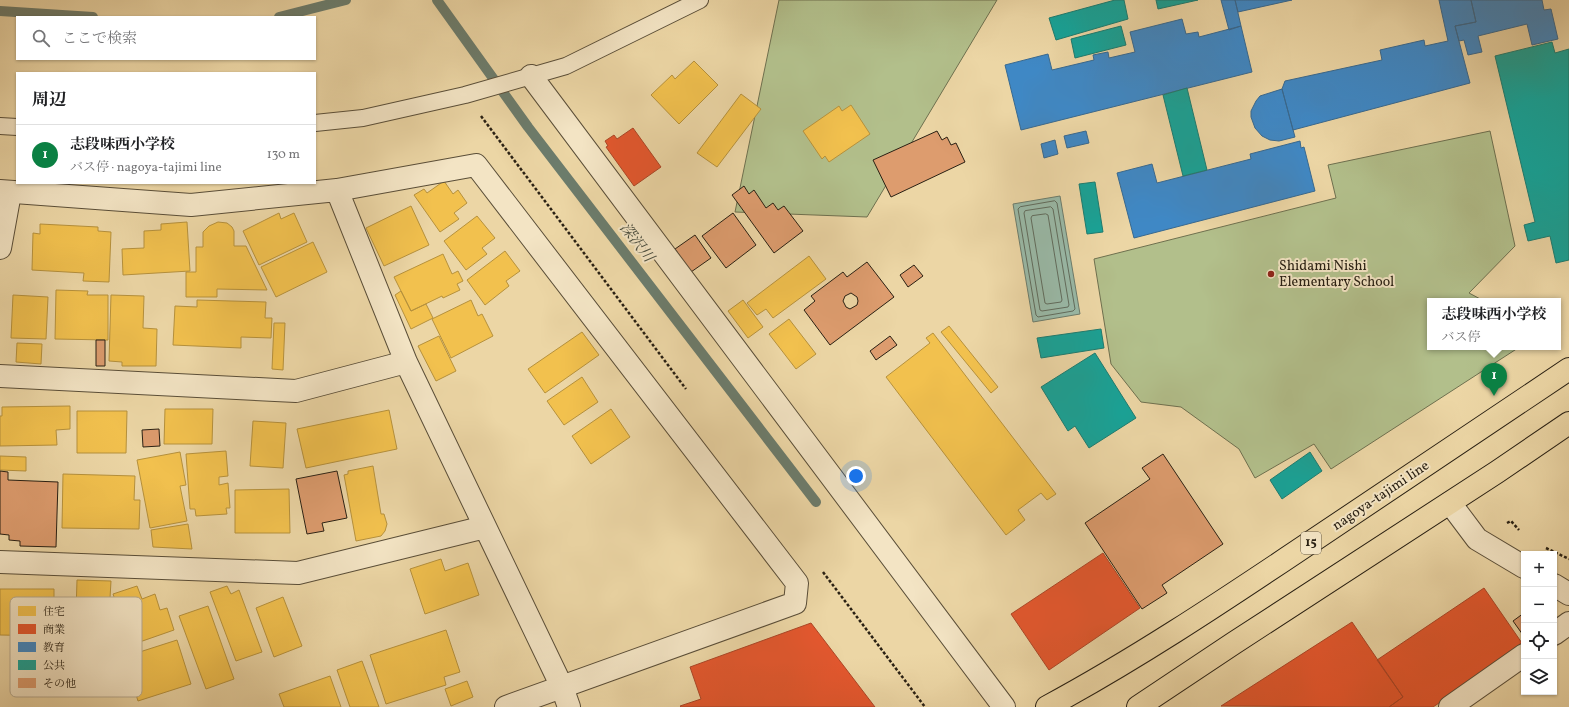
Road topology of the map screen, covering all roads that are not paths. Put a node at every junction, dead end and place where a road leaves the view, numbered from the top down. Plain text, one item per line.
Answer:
1 (700, 0) edge
2 (526, 77) junction
3 (316, 123) edge
4 (0, 126) edge
5 (16, 127) edge
6 (337, 190) junction
7 (5, 192) edge
8 (0, 248) edge
9 (406, 362) junction
10 (1569, 370) edge
11 (0, 376) edge
12 (1569, 423) edge
13 (1450, 503) junction
14 (485, 527) junction
15 (0, 562) edge
16 (1521, 565) edge
17 (1557, 587) edge
18 (1569, 594) edge
19 (1569, 623) edge
20 (1557, 632) edge
21 (1521, 657) edge
22 (562, 687) junction
23 (506, 707) edge
24 (569, 707) edge
25 (1004, 707) edge
26 (1047, 707) edge
27 (1138, 707) edge
28 (1450, 707) edge

1 - 2 lane
2 - 3 lane
2 - 25 street
4 - 5 lane
6 - 7 street
6 - 9 street
6 - 22 street
7 - 8 street
9 - 11 street
9 - 14 street
10 - 26 main road, nagoya-tajimi line / 15
12 - 13 main road
13 - 16 street
13 - 27 main road
14 - 15 street
14 - 22 street
17 - 18 street
19 - 20 street
21 - 28 street
22 - 23 street
22 - 24 street

